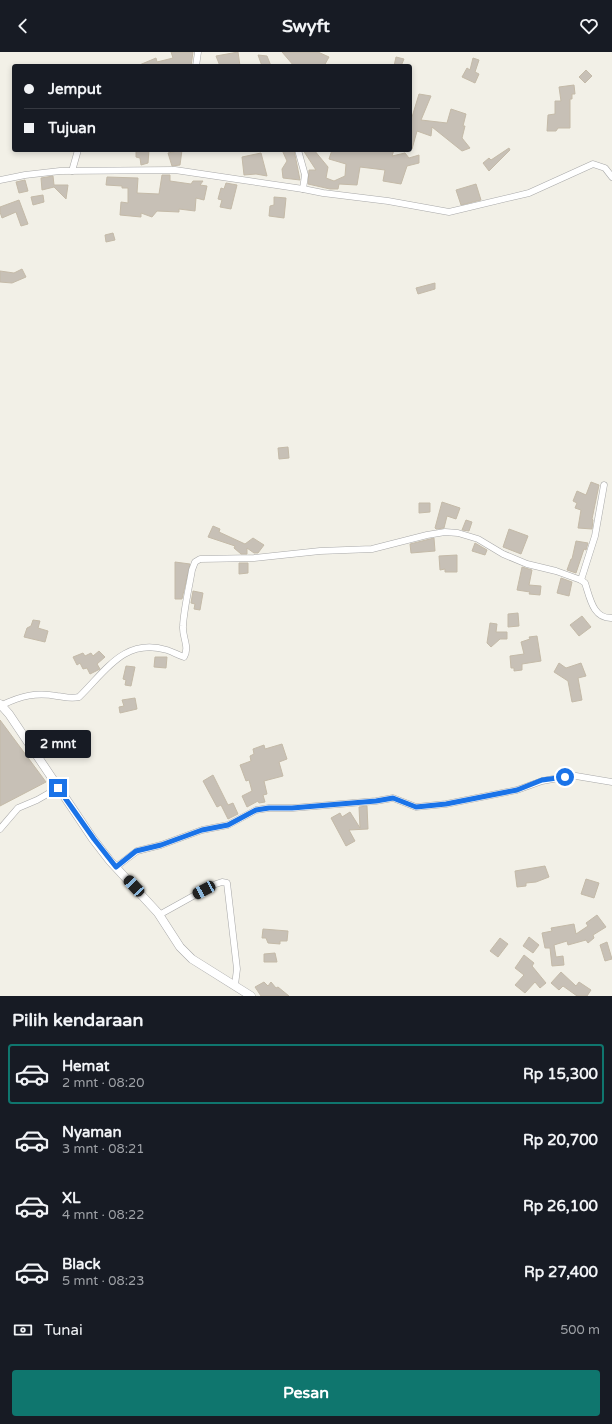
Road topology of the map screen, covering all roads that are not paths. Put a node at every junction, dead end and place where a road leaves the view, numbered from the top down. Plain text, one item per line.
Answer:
1 (198, 52) edge
2 (196, 64) edge
3 (77, 152) edge
4 (299, 152) edge
5 (72, 171) junction
6 (612, 177) edge
7 (0, 180) edge
8 (303, 189) junction
9 (604, 485) dead end
10 (581, 580) junction
11 (612, 618) edge
12 (1, 705) edge
13 (612, 782) edge
14 (58, 788) junction
15 (0, 829) edge
16 (116, 867) junction
17 (159, 915) junction
18 (235, 985) junction
19 (251, 996) edge

1 - 2 street
3 - 5 street
4 - 8 street
5 - 7 street
5 - 8 street
6 - 8 street
9 - 10 street
10 - 11 street
10 - 12 street
12 - 14 street
13 - 16 street
14 - 15 street
14 - 16 street
16 - 17 street
17 - 18 street
17 - 18 street
18 - 19 street

